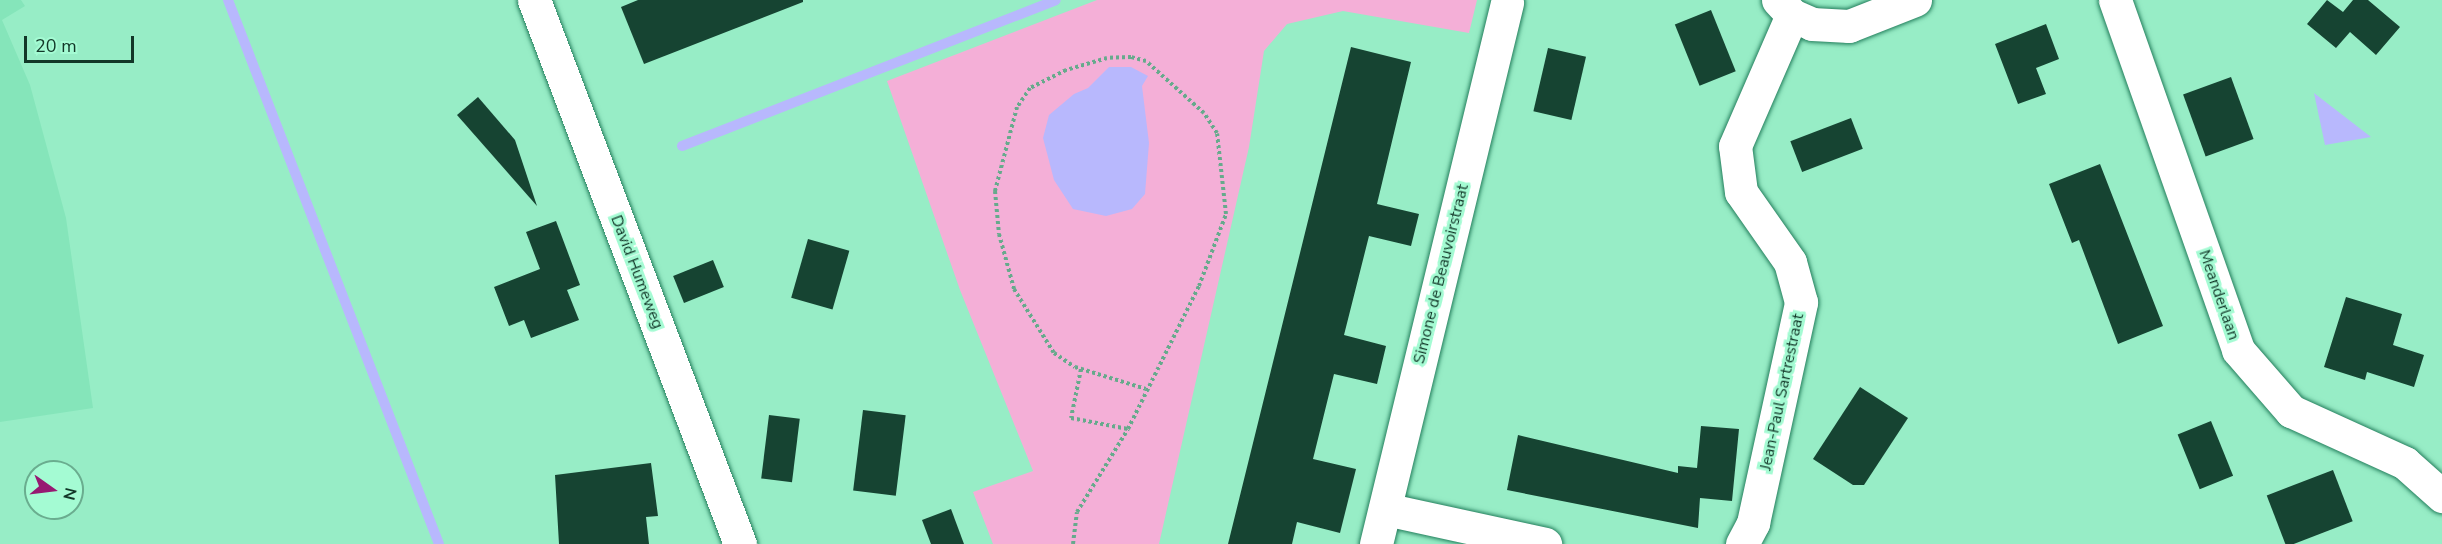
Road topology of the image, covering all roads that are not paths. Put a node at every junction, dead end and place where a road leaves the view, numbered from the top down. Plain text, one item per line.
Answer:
1 (534, 0) edge
2 (1915, 0) edge
3 (2115, 0) edge
4 (1507, 3) dead end
5 (1785, 7) edge
6 (2442, 495) edge
7 (1384, 509) junction
8 (740, 544) edge
9 (1376, 544) edge
10 (1545, 544) edge
11 (1743, 544) edge

1 - 8 street, David Humeweg
2 - 5 street
3 - 6 street, Meanderlaan
4 - 7 street, Simone de Beauvoirstraat
5 - 11 street, Jean-Paul Sartrestraat
7 - 9 street, Simone de Beauvoirstraat
7 - 10 street

